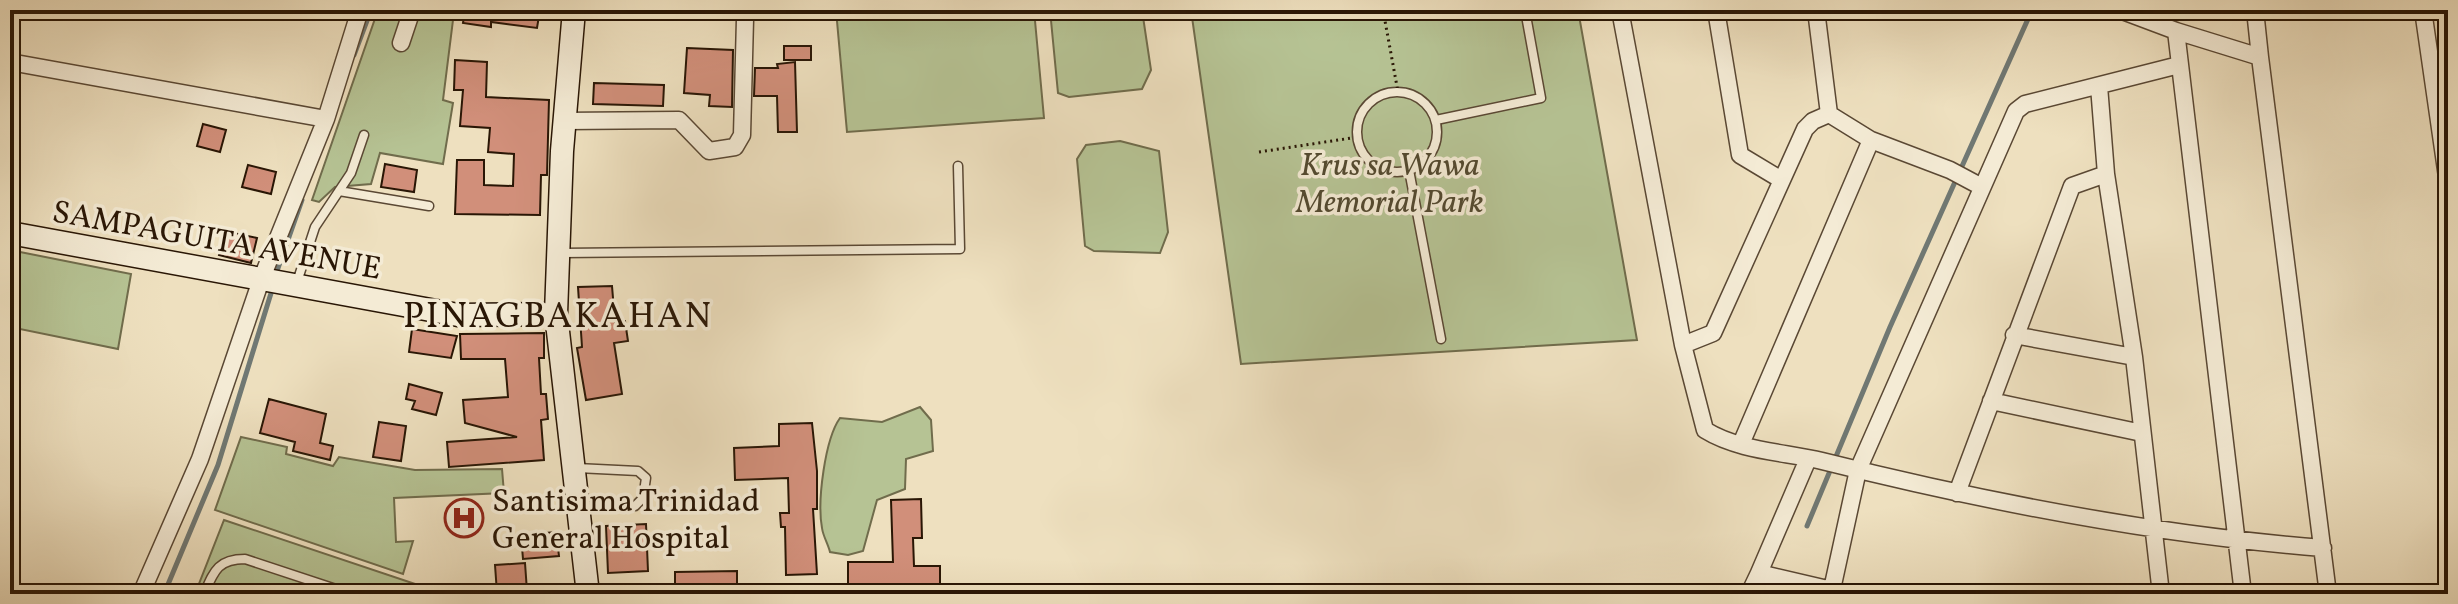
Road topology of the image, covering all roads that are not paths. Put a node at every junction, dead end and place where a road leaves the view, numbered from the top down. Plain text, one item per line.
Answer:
1 (360, 10) edge
2 (412, 10) edge
3 (574, 10) edge
4 (1525, 10) edge
5 (1620, 10) edge
6 (1716, 10) edge
7 (1816, 10) edge
8 (2120, 10) edge
9 (2255, 10) edge
10 (2423, 10) edge
11 (745, 19) dead end
12 (2176, 31) junction
13 (401, 43) dead end
14 (2260, 57) junction
15 (10, 62) edge
16 (2179, 65) junction
17 (2099, 86) junction
18 (1829, 114) junction
19 (326, 119) junction
20 (1436, 120) junction
21 (564, 121) junction
22 (364, 135) dead end
23 (1871, 140) junction
24 (958, 166) dead end
25 (1409, 170) junction
26 (2106, 174) junction
27 (1780, 179) junction
28 (1974, 181) junction
29 (2448, 184) edge
30 (339, 191) junction
31 (429, 206) dead end
32 (10, 233) edge
33 (557, 252) junction
34 (261, 280) junction
35 (295, 286) junction
36 (556, 314) junction
37 (2014, 335) junction
38 (1441, 339) dead end
39 (1683, 345) junction
40 (2134, 357) junction
41 (1991, 401) junction
42 (2142, 433) junction
43 (1741, 444) junction
44 (1814, 460) junction
45 (572, 467) junction
46 (1849, 469) junction
47 (1957, 493) junction
48 (577, 509) junction
49 (2153, 529) junction
50 (2236, 541) junction
51 (2323, 548) junction
52 (1759, 573) junction
53 (1837, 593) edge
54 (141, 594) edge
55 (204, 594) edge
56 (351, 594) edge
57 (588, 594) edge
58 (1749, 594) edge
59 (2161, 594) edge
60 (2243, 594) edge
61 (2328, 594) edge

1 - 19 street
2 - 13 street
3 - 21 main road
4 - 20 lane
5 - 39 street
6 - 27 street
7 - 18 street
8 - 12 street
9 - 14 street
10 - 29 street
11 - 21 street
12 - 14 street
12 - 16 street
14 - 51 street
15 - 19 street
16 - 17 street
16 - 50 street
17 - 26 street
17 - 28 street
18 - 23 street
18 - 27 street
19 - 34 street
20 - 25 lane
20 - 25 lane
21 - 33 main road
22 - 30 lane
23 - 28 street
23 - 43 street
24 - 33 lane
25 - 38 lane
26 - 37 street
26 - 40 street
27 - 39 street
28 - 46 street
30 - 31 lane
30 - 35 lane
32 - 34 main road, SAMPAGUITA AVENUE
33 - 36 main road
34 - 35 main road, SAMPAGUITA AVENUE
34 - 54 street
35 - 36 main road, SAMPAGUITA AVENUE
36 - 45 main road
37 - 40 street
37 - 41 street
39 - 43 street
40 - 42 street
41 - 42 street
41 - 47 street
42 - 49 street
43 - 44 street
44 - 46 street
44 - 52 street
45 - 48 main road
45 - 48 lane
46 - 47 street
46 - 53 street
47 - 49 street
48 - 57 main road
49 - 50 street
49 - 59 street
50 - 51 street
50 - 60 street
51 - 61 street
52 - 53 street
52 - 58 street
55 - 56 lane

